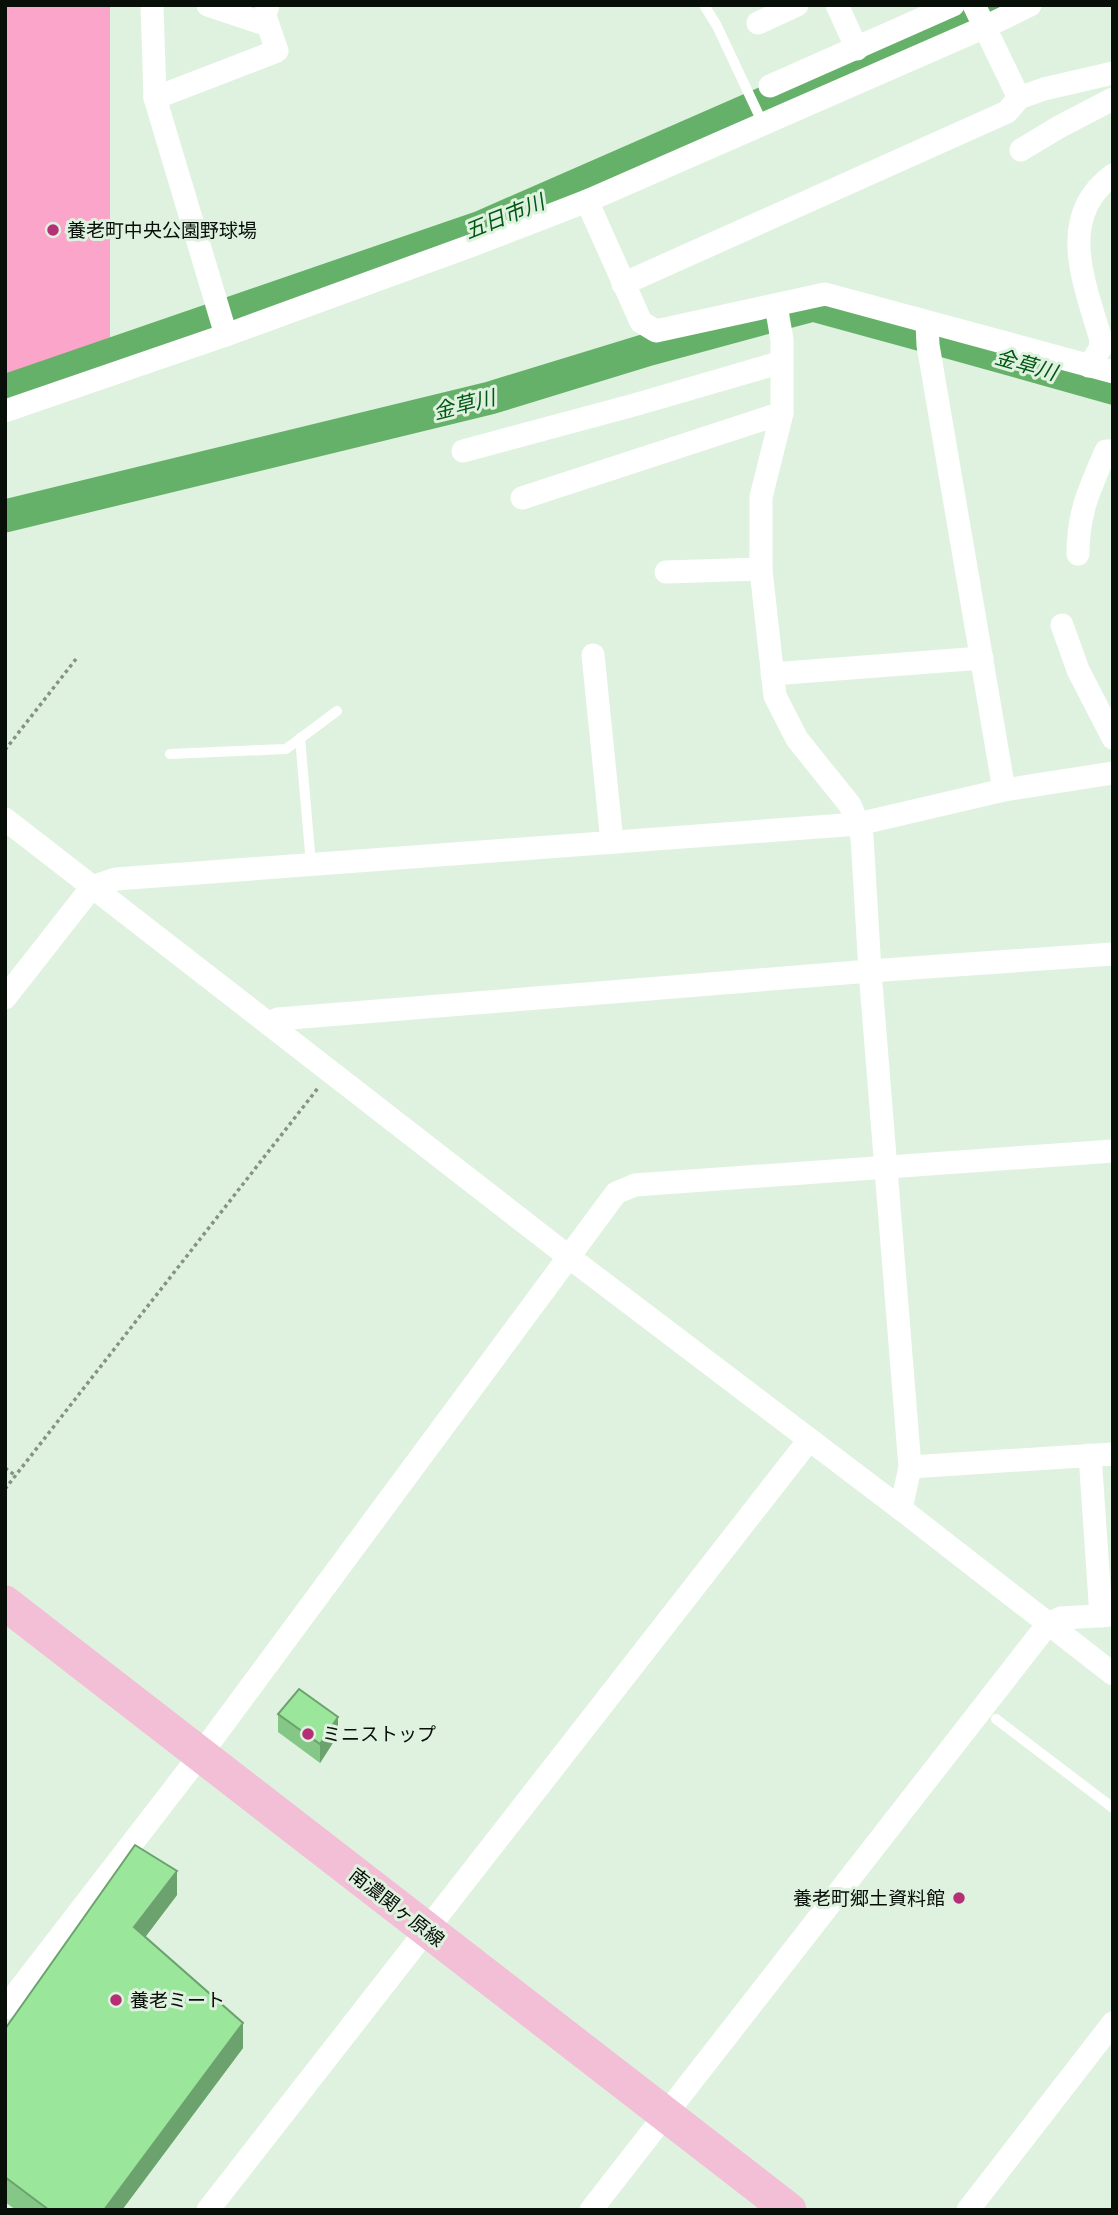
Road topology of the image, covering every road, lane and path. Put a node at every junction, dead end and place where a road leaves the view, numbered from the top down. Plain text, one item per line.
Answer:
1 (152, 5) edge
2 (208, 5) edge
3 (704, 5) edge
4 (797, 5) edge
5 (837, 5) edge
6 (953, 5) edge
7 (974, 5) edge
8 (1030, 5) edge
9 (267, 13) edge
10 (758, 23) dead end
11 (985, 27) junction
12 (857, 49) junction
13 (1113, 73) edge
14 (770, 86) dead end
15 (155, 98) junction
16 (1019, 98) junction
17 (1113, 99) edge
18 (764, 124) junction
19 (1021, 150) dead end
20 (1113, 175) edge
21 (587, 201) junction
22 (623, 284) junction
23 (777, 313) junction
24 (927, 323) junction
25 (226, 335) junction
26 (782, 362) junction
27 (1089, 366) junction
28 (1113, 372) edge
29 (5, 411) edge
30 (782, 413) junction
31 (463, 451) dead end
32 (1113, 451) edge
33 (522, 498) dead end
34 (1078, 554) dead end
35 (761, 569) junction
36 (666, 572) dead end
37 (1062, 625) dead end
38 (593, 655) dead end
39 (982, 658) junction
40 (76, 659) dead end
41 (772, 674) junction
42 (337, 711) dead end
43 (300, 738) junction
44 (1113, 738) edge
45 (5, 750) edge
46 (170, 754) dead end
47 (1113, 773) edge
48 (1004, 790) junction
49 (5, 819) edge
50 (858, 824) junction
51 (612, 842) junction
52 (312, 864) junction
53 (92, 887) junction
54 (1113, 954) edge
55 (870, 971) junction
56 (5, 998) edge
57 (270, 1023) junction
58 (330, 1072) junction
59 (1113, 1151) edge
60 (886, 1168) junction
61 (569, 1256) junction
62 (809, 1440) junction
63 (1113, 1454) edge
64 (1090, 1455) junction
65 (910, 1467) junction
66 (5, 1468) edge
67 (16, 1476) junction
68 (5, 1489) edge
69 (901, 1510) junction
70 (5, 1603) edge
71 (1107, 1616) edge
72 (1048, 1624) junction
73 (1113, 1674) edge
74 (996, 1719) dead end
75 (201, 1754) junction
76 (1113, 1808) edge
77 (426, 1930) junction
78 (5, 2008) edge
79 (1113, 2023) edge
80 (665, 2114) junction
81 (208, 2210) edge
82 (591, 2210) edge
83 (789, 2210) edge
84 (968, 2210) edge

1 - 15 street
2 - 9 street
3 - 18 lane
4 - 10 street
5 - 12 street
6 - 12 street
7 - 11 street
8 - 11 street
9 - 15 street
11 - 16 street
11 - 18 street
12 - 14 street
13 - 16 street
15 - 25 street
16 - 22 street
17 - 19 street
18 - 21 street
20 - 27 street
21 - 22 street
21 - 25 street
22 - 23 street
23 - 24 street
23 - 26 street
24 - 27 street
24 - 39 street
25 - 29 street
26 - 30 street
26 - 31 street
27 - 28 street
30 - 33 street
30 - 35 street
32 - 34 street
35 - 36 street
35 - 41 street
37 - 44 street
38 - 51 street
39 - 41 street
39 - 48 street
40 - 45 path
41 - 50 street
42 - 43 lane
43 - 46 lane
43 - 52 lane
47 - 48 street
48 - 50 street
49 - 53 street
50 - 51 street
50 - 55 street
51 - 52 street
52 - 53 street
53 - 56 street
53 - 57 street
54 - 55 street
55 - 57 street
55 - 60 street
57 - 58 street
58 - 61 street
58 - 67 path
59 - 60 street
60 - 61 street
60 - 65 street
61 - 62 street
61 - 75 street
62 - 69 street
62 - 77 street
63 - 64 street
64 - 65 street
64 - 71 street
65 - 69 street
66 - 67 path
67 - 68 path
69 - 72 street
70 - 75 main road, 南濃関ヶ原線
71 - 72 street
72 - 73 street
72 - 80 street
74 - 76 lane
75 - 77 main road, 南濃関ヶ原線
75 - 78 street
77 - 80 main road, 南濃関ヶ原線
77 - 81 street
79 - 84 street
80 - 82 street
80 - 83 main road, 南濃関ヶ原線

